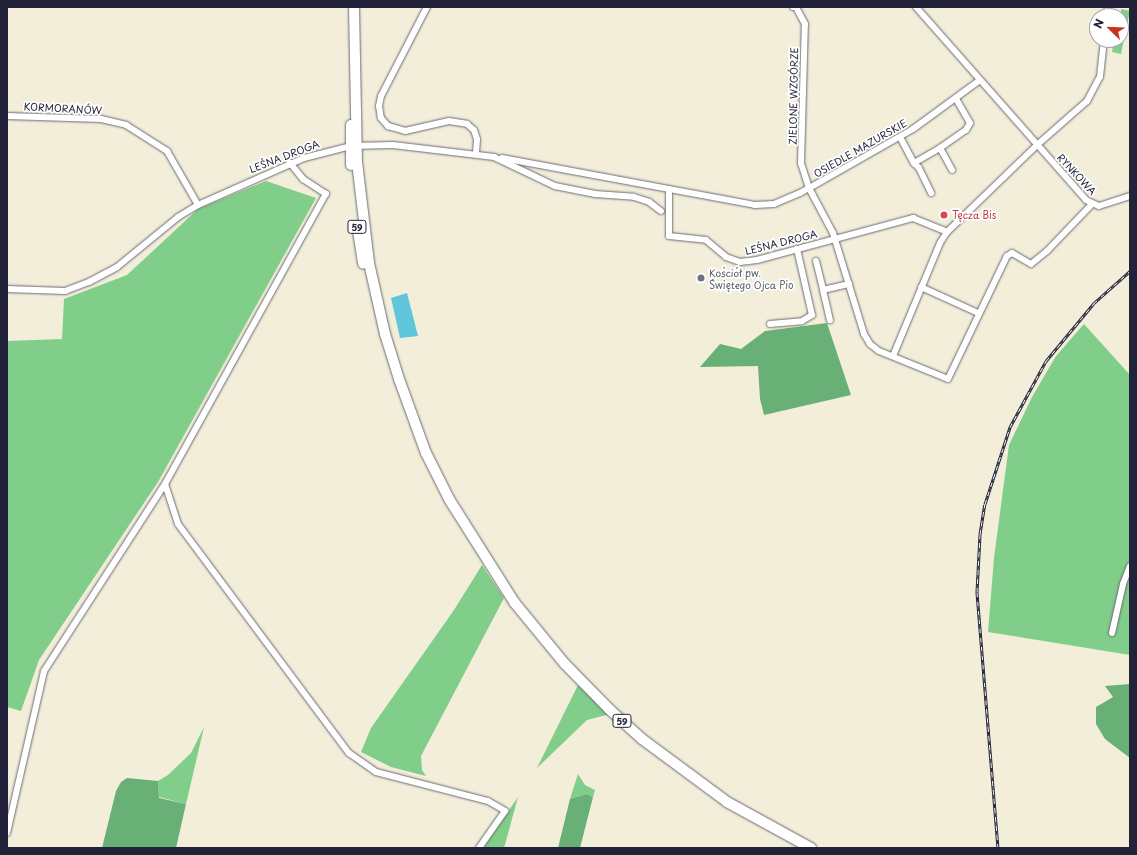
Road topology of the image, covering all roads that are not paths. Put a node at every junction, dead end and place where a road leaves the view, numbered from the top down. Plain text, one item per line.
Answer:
1 (348, 7) edge
2 (354, 7) edge
3 (427, 7) edge
4 (793, 7) edge
5 (916, 7) edge
6 (1103, 48) edge
7 (980, 80) junction
8 (956, 99) junction
9 (7, 116) edge
10 (900, 137) junction
11 (354, 145) junction
12 (1037, 145) junction
13 (940, 148) junction
14 (476, 154) junction
15 (494, 157) junction
16 (290, 163) junction
17 (914, 163) junction
18 (952, 170) dead end
19 (809, 188) junction
20 (668, 189) junction
21 (931, 193) dead end
22 (1130, 196) edge
23 (1092, 204) junction
24 (198, 205) junction
25 (661, 211) dead end
26 (947, 232) junction
27 (836, 239) junction
28 (797, 250) junction
29 (816, 261) dead end
30 (849, 284) junction
31 (921, 287) junction
32 (7, 289) edge
33 (823, 290) junction
34 (978, 313) junction
35 (830, 320) dead end
36 (770, 324) dead end
37 (893, 356) junction
38 (164, 484) junction
39 (1130, 566) edge
40 (1112, 633) dead end
41 (7, 833) edge
42 (479, 848) edge
43 (811, 848) edge

1 - 11 main road, 59
2 - 11 main road, 59
3 - 14 street
4 - 19 street, ZIELONE WZGÓRZE
5 - 7 street, RYNKOWA
6 - 12 street
7 - 8 street, OSIEDLE MAZURSKIE
7 - 12 street, RYNKOWA
8 - 10 street, OSIEDLE MAZURSKIE
8 - 13 street
9 - 24 street, KORMORANÓW
10 - 17 street
10 - 19 street, OSIEDLE MAZURSKIE
11 - 14 street, LEŚNA DROGA
11 - 16 street, LEŚNA DROGA
11 - 43 main road, 59
12 - 23 street, RYNKOWA
12 - 26 street
13 - 17 street
13 - 18 street
14 - 15 street, LEŚNA DROGA
15 - 20 street
15 - 25 street, LEŚNA DROGA
16 - 24 street, LEŚNA DROGA
16 - 38 street
17 - 21 street
19 - 20 street
19 - 27 street, OSIEDLE MAZURSKIE
20 - 28 street, LEŚNA DROGA
22 - 23 street, RYNKOWA
23 - 34 street, OSIEDLE MAZURSKIE
24 - 32 street, LEŚNA DROGA
26 - 27 street, LEŚNA DROGA
26 - 31 street
27 - 28 street, LEŚNA DROGA
27 - 30 street, OSIEDLE MAZURSKIE
28 - 36 street
29 - 33 street
30 - 33 street
30 - 37 street, OSIEDLE MAZURSKIE
31 - 34 street
31 - 37 street
33 - 35 street
34 - 37 street, OSIEDLE MAZURSKIE
38 - 41 street
38 - 42 street
39 - 40 street

